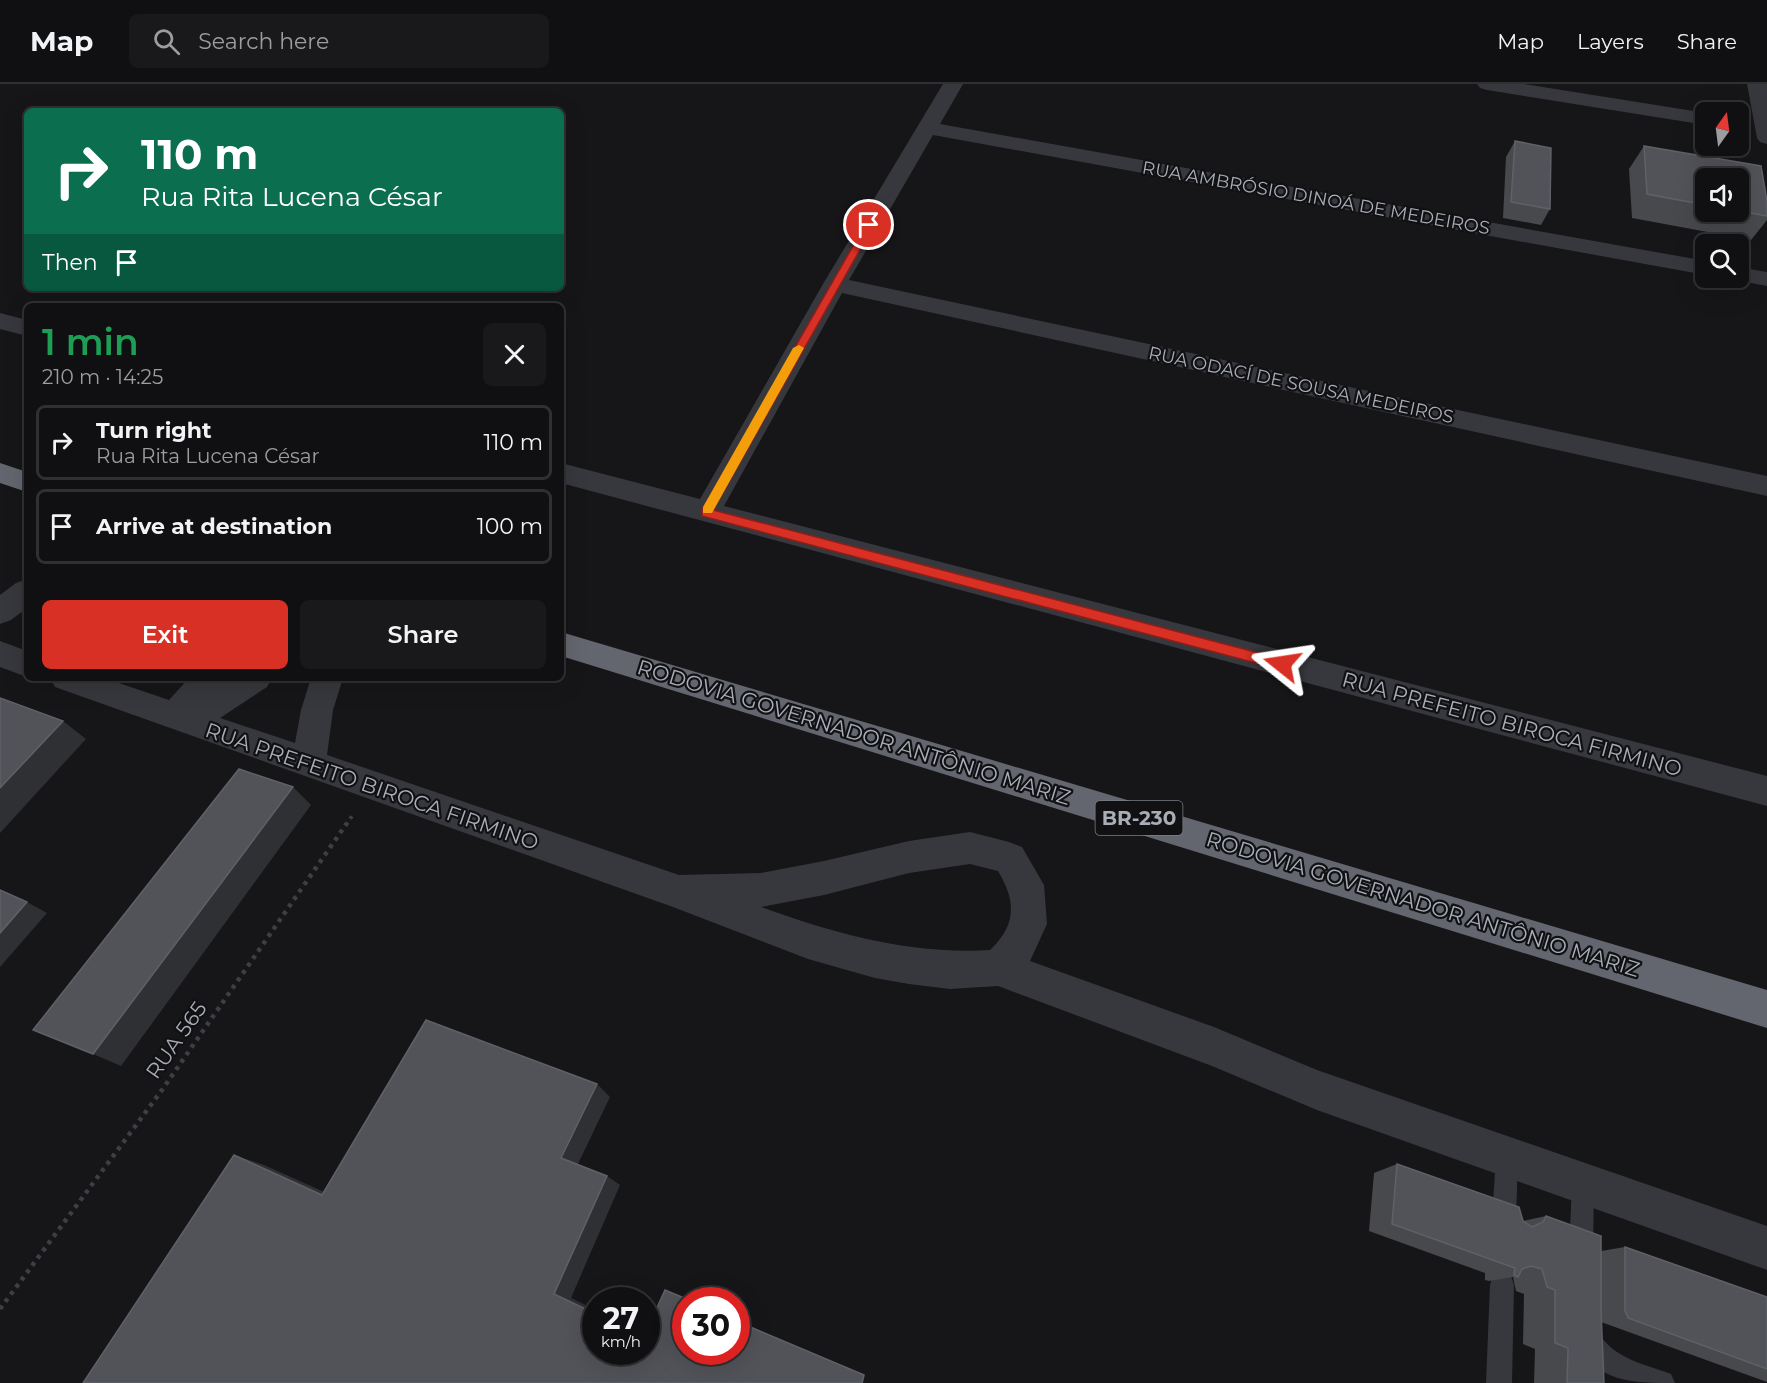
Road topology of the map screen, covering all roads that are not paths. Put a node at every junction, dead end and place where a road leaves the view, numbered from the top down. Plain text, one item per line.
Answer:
1 (953, 84) edge
2 (1487, 84) edge
3 (1757, 84) edge
4 (1695, 117) edge
5 (927, 128) junction
6 (1760, 131) edge
7 (1695, 266) edge
8 (1749, 276) edge
9 (1767, 279) edge
10 (835, 284) junction
11 (0, 321) edge
12 (24, 327) edge
13 (0, 473) edge
14 (564, 474) edge
15 (24, 481) edge
16 (1767, 486) edge
17 (706, 513) junction
18 (24, 593) edge
19 (0, 612) edge
20 (564, 645) edge
21 (0, 654) edge
22 (24, 663) edge
23 (74, 681) edge
24 (206, 681) edge
25 (251, 681) edge
26 (326, 681) edge
27 (181, 719) junction
28 (310, 764) junction
29 (1767, 791) edge
30 (679, 892) junction
31 (998, 968) junction
32 (1767, 991) edge
33 (1718, 993) junction
34 (1767, 1009) edge
35 (1767, 1028) edge
36 (1506, 1156) junction
37 (1583, 1183) junction
38 (1504, 1219) edge
39 (1767, 1248) edge
40 (1581, 1280) edge
41 (1502, 1285) edge
42 (1583, 1322) edge
43 (1499, 1383) edge
44 (1662, 1383) edge

1 - 5 street
2 - 4 street
3 - 6 street
5 - 7 street, RUA AMBRÓSIO DINOÁ DE MEDEIROS
5 - 10 street
8 - 9 street
10 - 16 street, RUA ODACÍ DE SOUSA MEDEIROS
10 - 17 street
11 - 12 street
13 - 15 highway
14 - 17 street, RUA PREFEITO BIROCA FIRMINO
17 - 29 street, RUA PREFEITO BIROCA FIRMINO
18 - 19 street
20 - 33 highway, RODOVIA GOVERNADOR ANTÔNIO MARIZ / BR-230
21 - 22 street
23 - 27 street, RUA PREFEITO BIROCA FIRMINO
24 - 27 street
25 - 27 street
26 - 28 street
27 - 28 street, RUA PREFEITO BIROCA FIRMINO
28 - 30 street, RUA PREFEITO BIROCA FIRMINO
30 - 31 street, RUA PREFEITO BIROCA FIRMINO
30 - 31 street, RUA PREFEITO BIROCA FIRMINO
31 - 36 street, RUA PREFEITO BIROCA FIRMINO
32 - 33 highway
33 - 34 highway, RODOVIA GOVERNADOR ANTÔNIO MARIZ / BR-230
33 - 35 highway
36 - 37 street, RUA PREFEITO BIROCA FIRMINO
36 - 38 lane
37 - 39 street, RUA PREFEITO BIROCA FIRMINO
37 - 40 lane
41 - 43 lane
42 - 44 lane

